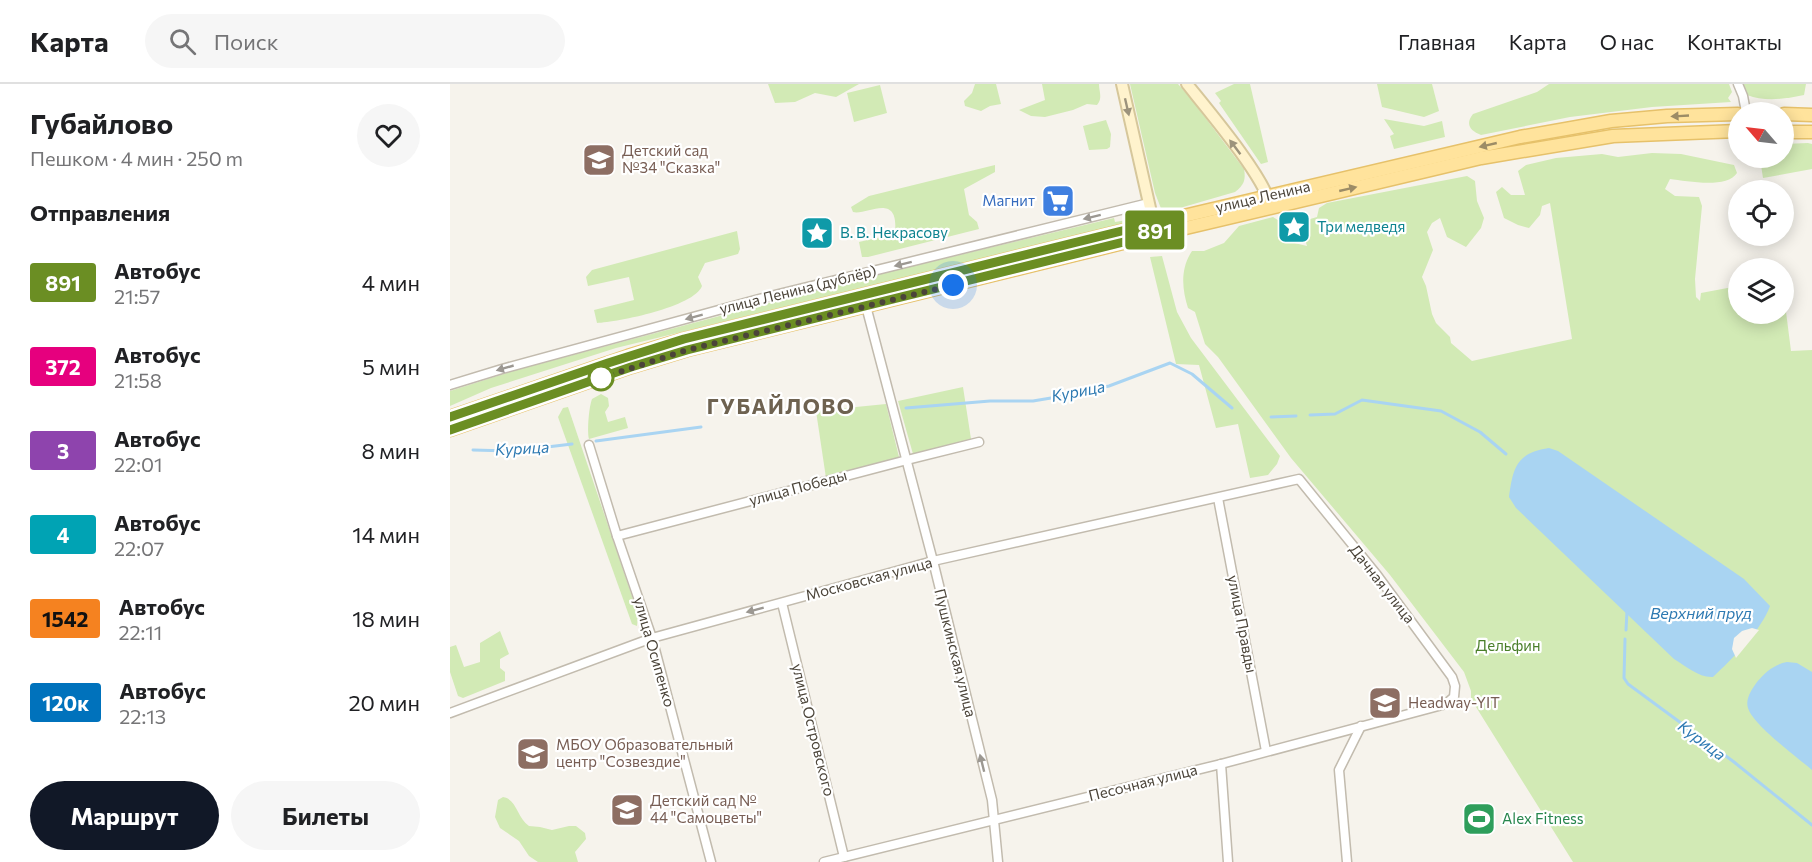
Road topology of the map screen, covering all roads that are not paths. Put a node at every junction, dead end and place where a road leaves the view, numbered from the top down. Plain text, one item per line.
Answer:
1 (1122, 84) edge
2 (1187, 84) edge
3 (1738, 84) edge
4 (1744, 102) edge
5 (1728, 114) edge
6 (1794, 114) edge
7 (1812, 115) edge
8 (1728, 131) edge
9 (1794, 132) edge
10 (1812, 132) edge
11 (1269, 201) junction
12 (1149, 203) junction
13 (1155, 229) junction
14 (866, 306) junction
15 (450, 386) edge
16 (450, 417) edge
17 (450, 430) edge
18 (980, 442) dead end
19 (589, 445) dead end
20 (907, 460) junction
21 (1299, 479) joint
22 (1218, 498) junction
23 (617, 537) junction
24 (933, 561) junction
25 (782, 603) junction
26 (652, 638) junction
27 (1455, 693) joint
28 (450, 713) edge
29 (1361, 726) junction
30 (1266, 751) junction
31 (1221, 764) junction
32 (995, 820) junction
33 (844, 857) junction
34 (711, 862) edge
35 (824, 862) edge
36 (998, 862) edge
37 (1228, 862) edge
38 (1347, 862) edge

1 -> 12 street
11 -> 2 street
3 - 4 street
5 -> 11 main road, улица Ленина
6 - 7 main road
11 -> 8 main road, улица Ленина
9 - 10 main road
11 - 13 main road, улица Ленина
12 - 13 street
12 -> 15 street, улица Ленина (дублёр)
13 - 14 main road, улица Ленина
13 - 16 main road, улица Ленина
14 - 17 main road, улица Ленина
14 - 20 street, Пушкинская улица
18 - 20 street, улица Победы
19 - 23 street, улица Осипенко
20 - 23 street, улица Победы
20 - 24 street, Пушкинская улица
21 - 22 street, Московская улица
21 - 27 street, Дачная улица
22 - 24 street, Московская улица
22 - 30 street, улица Правды
23 - 26 street, улица Осипенко
24 - 25 street, Московская улица
32 -> 24 street, Пушкинская улица
25 -> 26 street, Московская улица
25 - 33 street, улица Островского
26 - 28 street, Московская улица
26 - 34 street, улица Осипенко
27 - 29 street, Песочная улица
29 - 30 street, Песочная улица
29 - 38 street
30 - 31 street, Песочная улица
31 - 32 street, Песочная улица
31 - 37 street
32 - 33 street, Песочная улица
32 - 36 street, Пушкинская улица
33 - 35 street, Песочная улица

